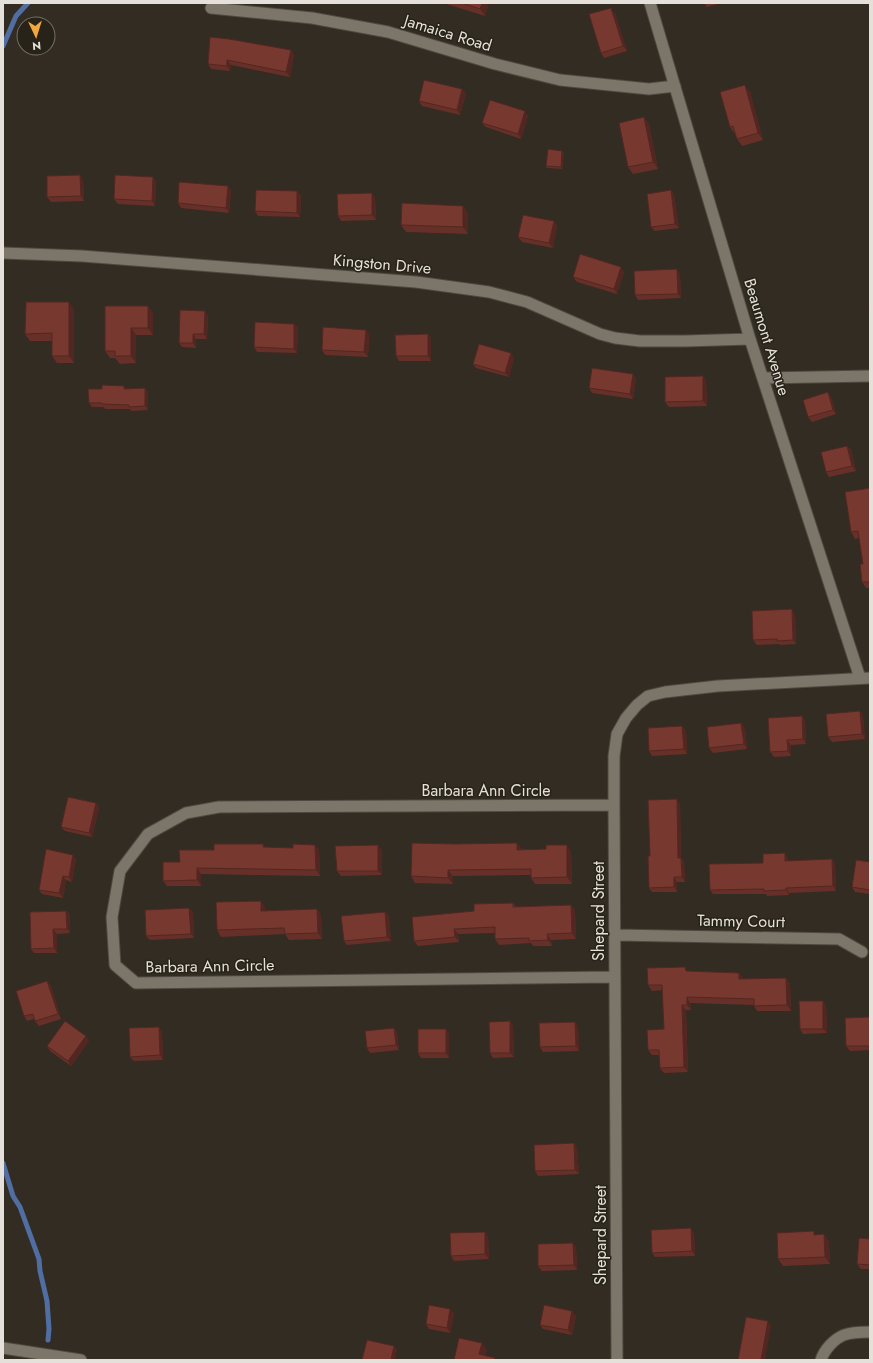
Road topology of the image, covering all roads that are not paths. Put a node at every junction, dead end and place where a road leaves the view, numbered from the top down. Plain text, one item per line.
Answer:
1 (650, 3) edge
2 (211, 8) dead end
3 (675, 86) junction
4 (3, 253) edge
5 (750, 339) junction
6 (870, 376) edge
7 (763, 378) junction
8 (865, 678) edge
9 (614, 805) junction
10 (615, 935) junction
11 (862, 952) dead end
12 (614, 977) junction
13 (870, 1332) edge
14 (3, 1348) edge
15 (81, 1360) edge
16 (616, 1360) edge
17 (821, 1360) edge

1 - 3 street, Beaumont Avenue
2 - 3 street, Jamaica Road
3 - 5 street, Beaumont Avenue
4 - 5 street, Kingston Drive
5 - 7 street, Beaumont Avenue
6 - 7 street
7 - 8 street, Beaumont Avenue
8 - 9 street, Shepard Street
9 - 10 street, Shepard Street
9 - 12 street, Barbara Ann Circle
10 - 11 street, Tammy Court
10 - 12 street, Shepard Street
12 - 16 street, Shepard Street
13 - 17 street
14 - 15 street

